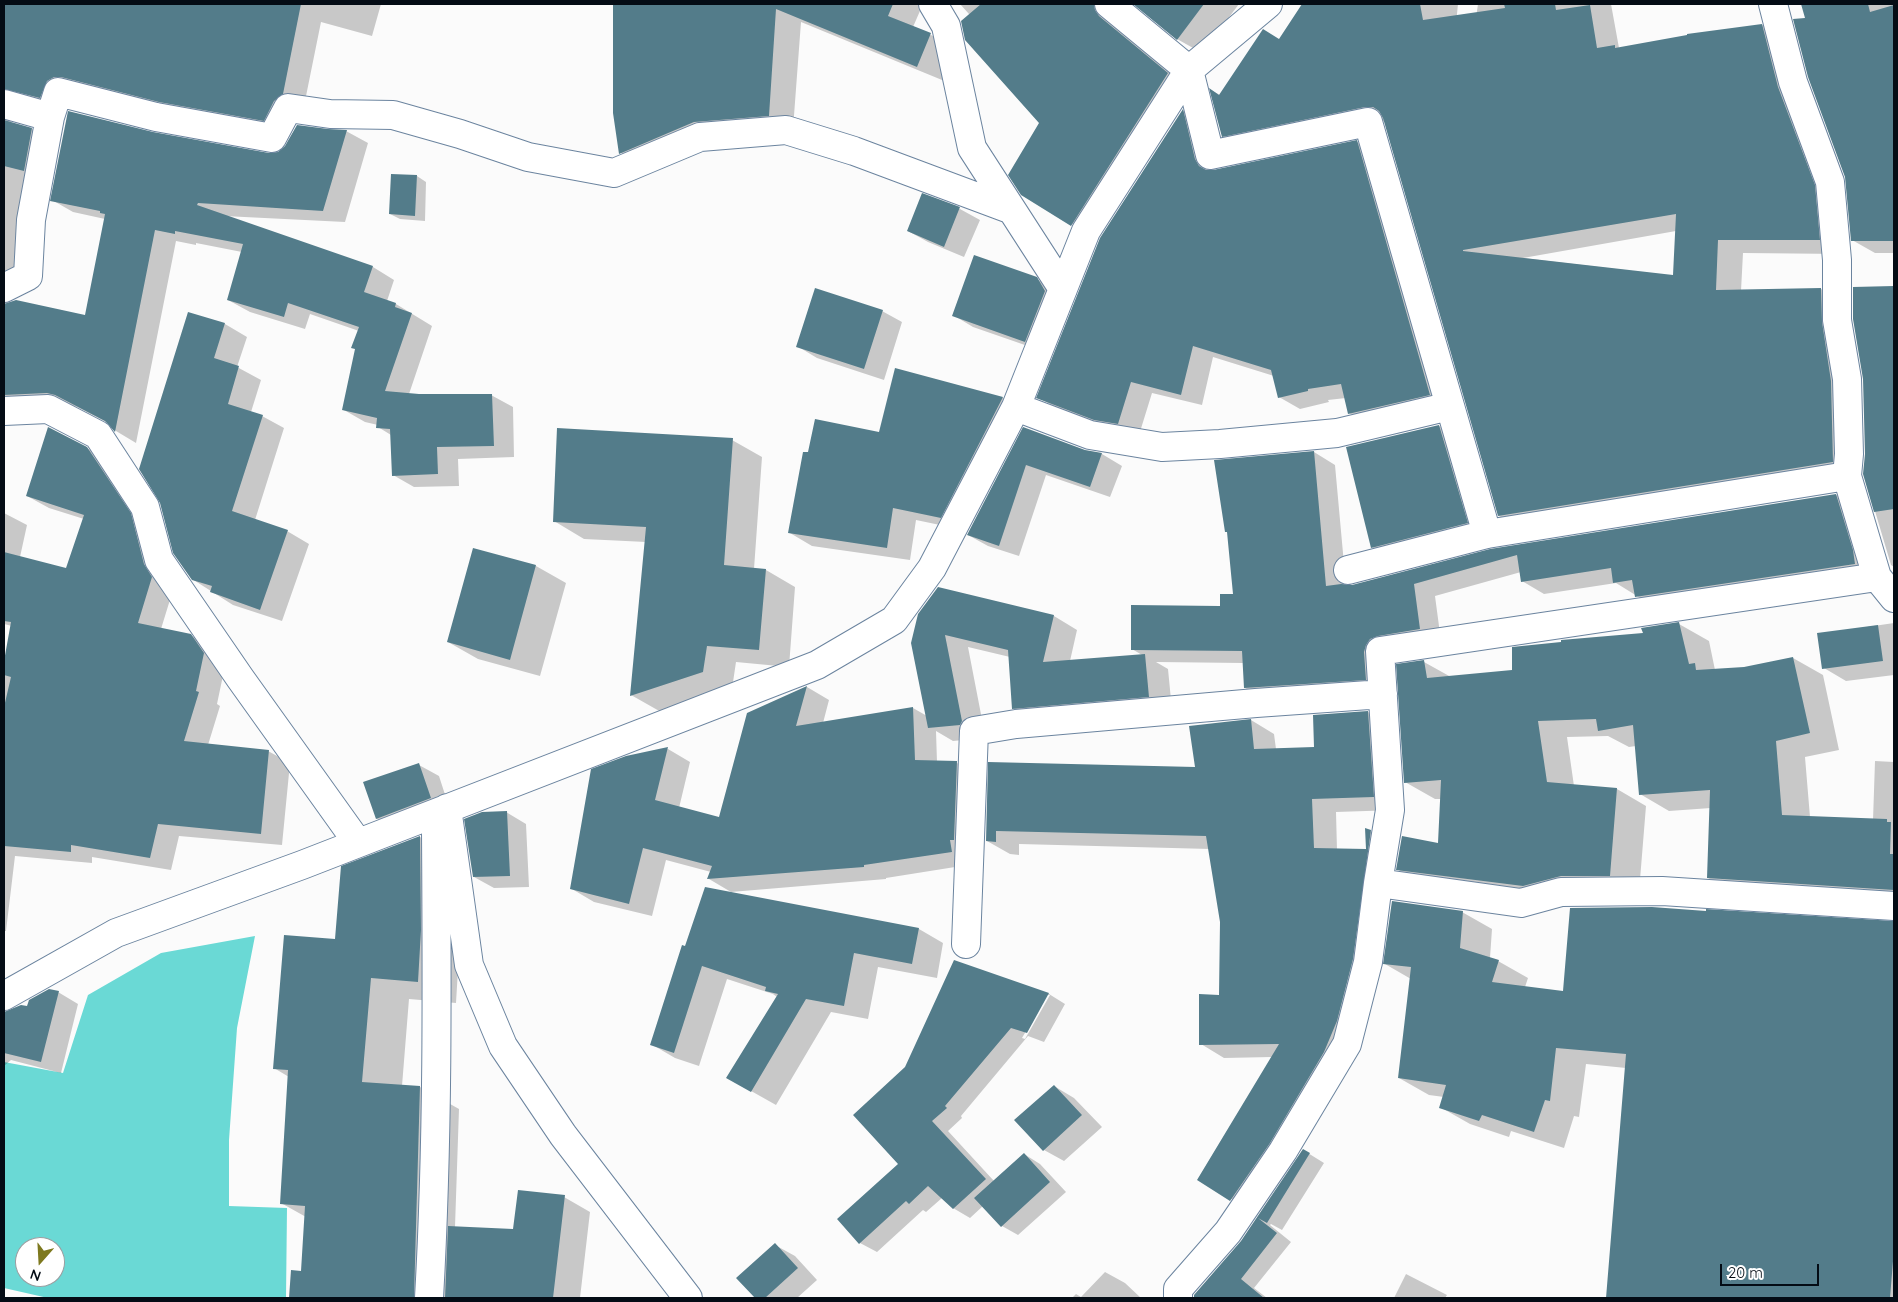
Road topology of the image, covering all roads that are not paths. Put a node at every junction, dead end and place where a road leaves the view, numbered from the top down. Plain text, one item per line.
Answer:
1 (933, 4) edge
2 (1109, 4) edge
3 (1268, 4) edge
4 (1772, 4) edge
5 (1189, 70) junction
6 (4, 104) edge
7 (50, 116) junction
8 (1012, 210) junction
9 (4, 288) edge
10 (1062, 289) junction
11 (1450, 406) junction
12 (1016, 407) junction
13 (4, 411) edge
14 (1847, 476) junction
15 (1487, 534) junction
16 (1348, 570) dead end
17 (1877, 577) junction
18 (1894, 598) edge
19 (1383, 694) junction
20 (442, 811) junction
21 (358, 843) junction
22 (1378, 882) junction
23 (1894, 906) edge
24 (966, 944) dead end
25 (4, 996) edge
26 (429, 1298) edge
27 (688, 1298) edge
28 (1178, 1298) edge

1 - 8 street
2 - 5 street
3 - 5 street
4 - 14 street
5 - 10 street
5 - 11 street
6 - 7 street
7 - 8 street
7 - 9 street
8 - 10 street
10 - 12 street
11 - 12 street
11 - 15 street
12 - 20 street
13 - 21 street
14 - 15 street
14 - 17 street
15 - 16 street
17 - 18 street
17 - 19 street
19 - 22 street
19 - 24 street
20 - 21 street
20 - 26 street
20 - 27 street
21 - 25 street
22 - 23 street
22 - 28 street

